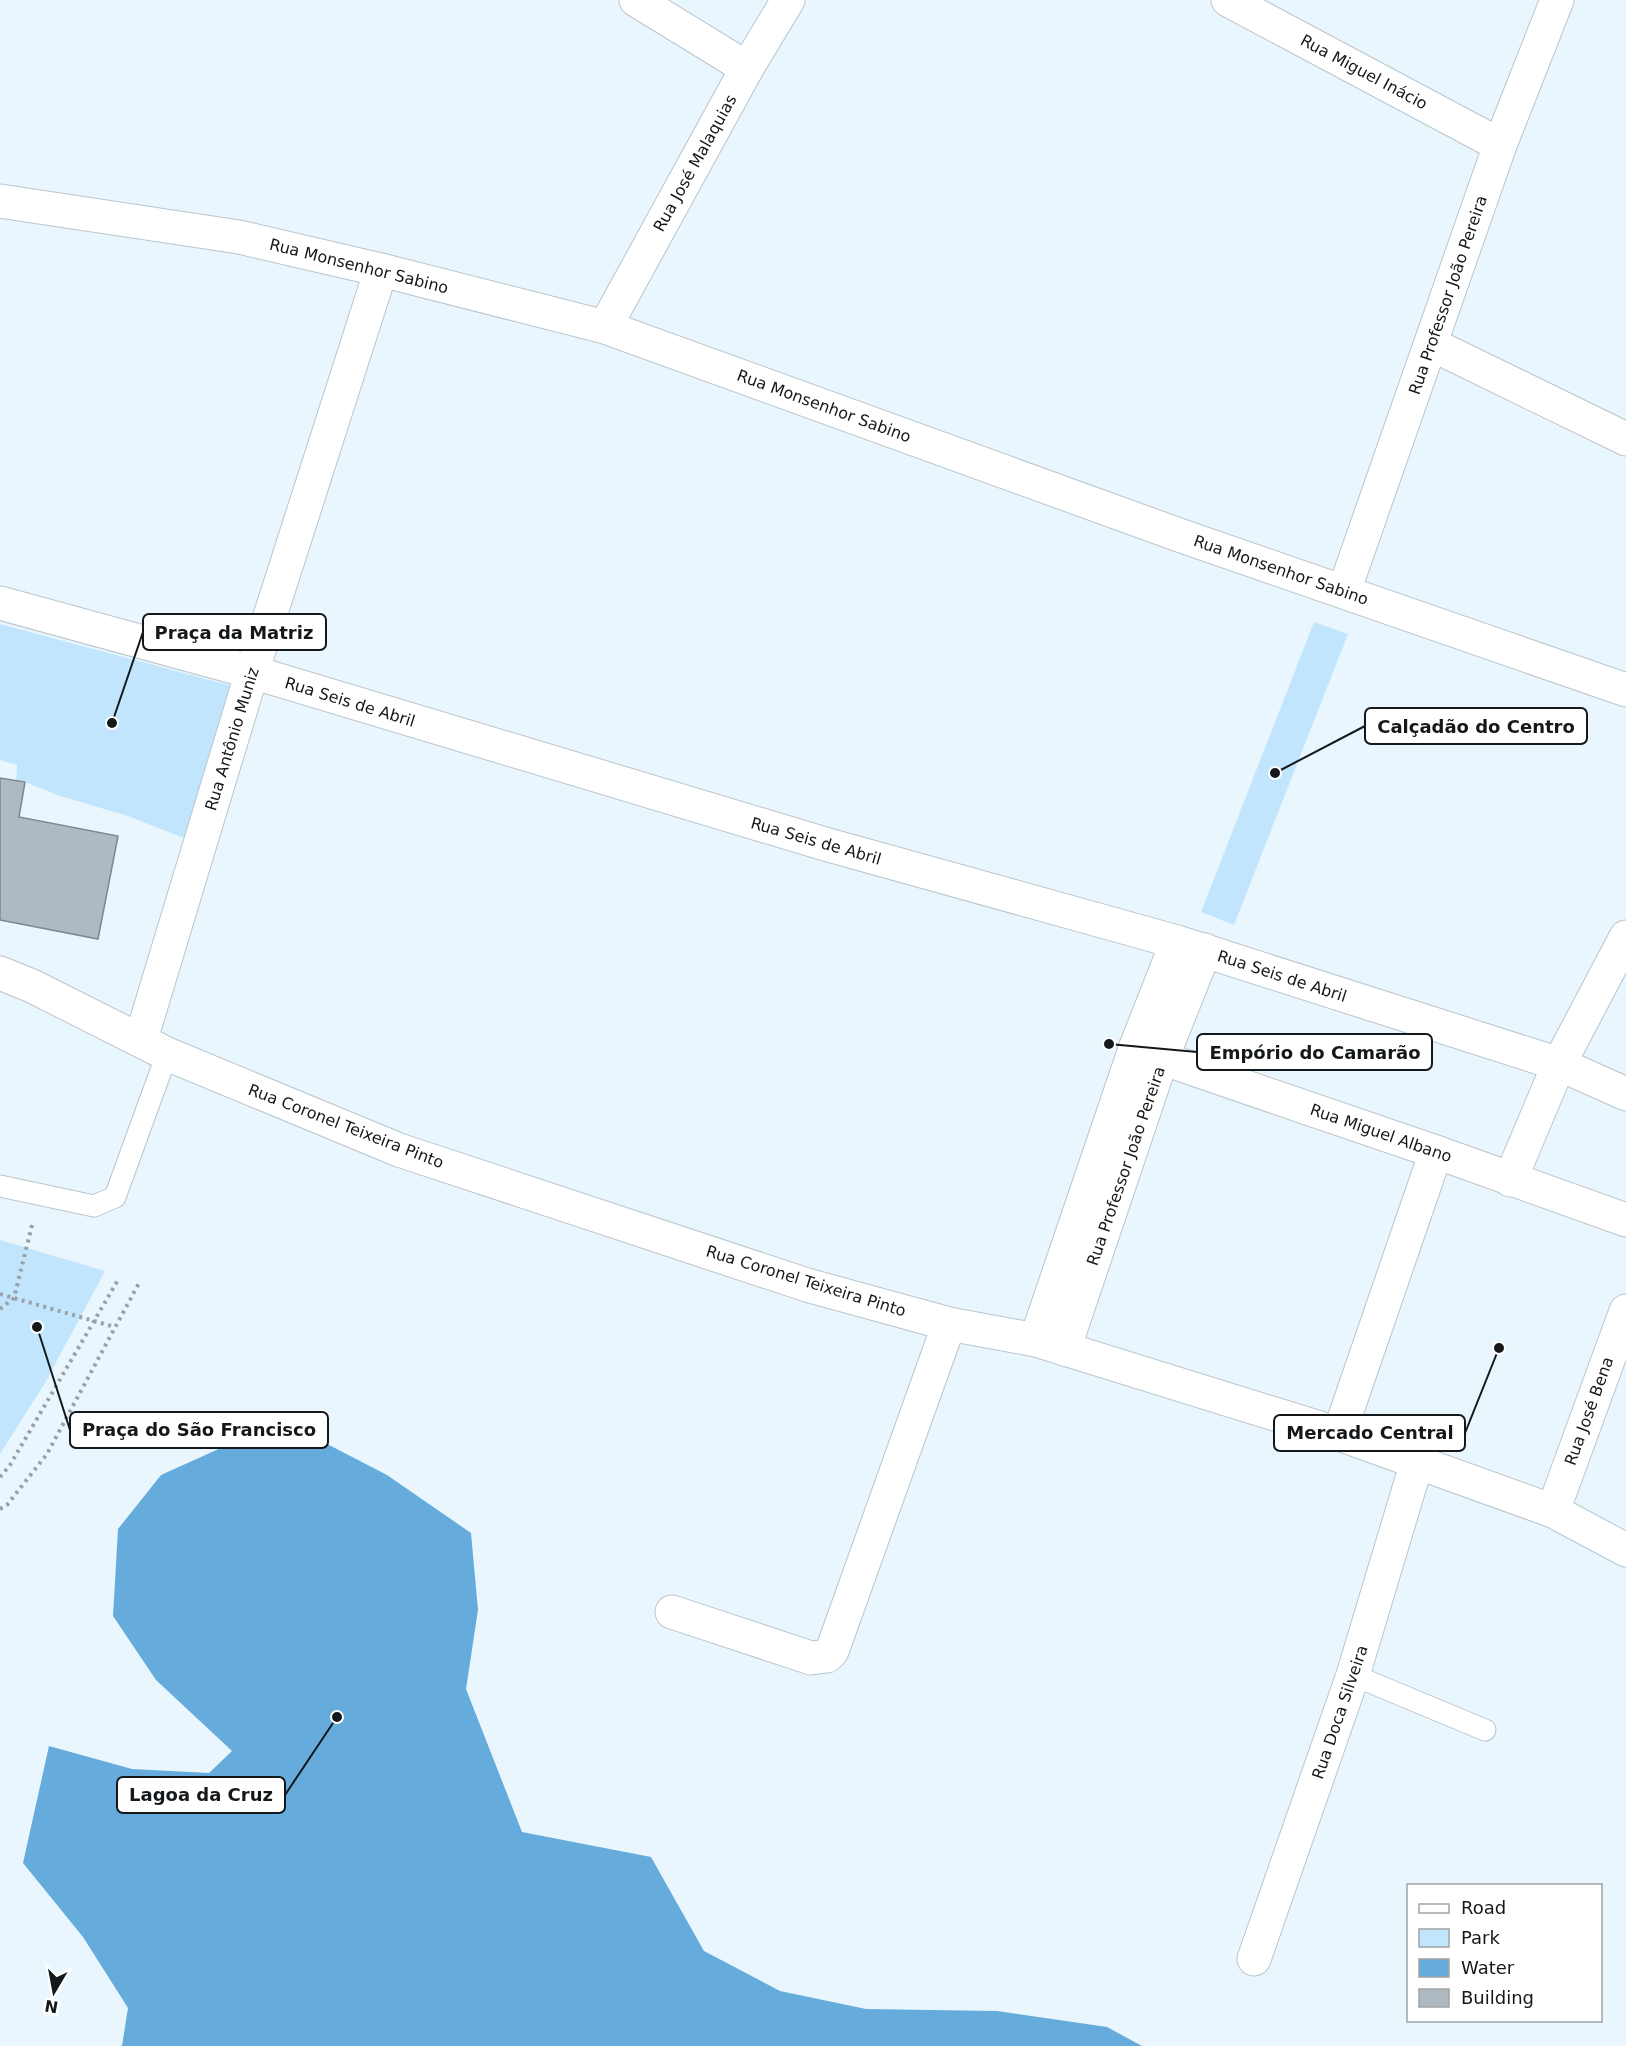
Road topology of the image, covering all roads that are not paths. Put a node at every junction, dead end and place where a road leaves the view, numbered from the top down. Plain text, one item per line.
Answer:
1 (636, 0) edge
2 (788, 0) edge
3 (1228, 0) edge
4 (1557, 0) edge
5 (747, 68) junction
6 (1500, 145) junction
7 (0, 201) edge
8 (381, 270) junction
9 (605, 327) junction
10 (1431, 344) junction
11 (1626, 439) edge
12 (1344, 591) junction
13 (0, 603) edge
14 (252, 672) junction
15 (1626, 690) edge
16 (1626, 936) edge
17 (1191, 946) junction
18 (0, 973) edge
19 (154, 1047) junction
20 (1149, 1053) junction
21 (1559, 1064) junction
22 (1626, 1094) edge
23 (1436, 1152) junction
24 (1510, 1180) junction
25 (0, 1186) edge
26 (1626, 1220) edge
27 (1626, 1311) edge
28 (949, 1324) junction
29 (1050, 1345) junction
30 (1339, 1434) junction
31 (1417, 1462) junction
32 (1552, 1511) junction
33 (1626, 1550) edge
34 (672, 1612) dead end
35 (1353, 1675) junction
36 (1485, 1731) dead end
37 (1254, 1959) dead end

1 - 5 street
2 - 5 street, Rua José Malaquias
3 - 6 street, Rua Miguel Inácio
4 - 6 street, Rua Professor João Pereira
5 - 9 street, Rua José Malaquias
6 - 10 street, Rua Professor João Pereira
7 - 8 street, Rua Monsenhor Sabino
8 - 9 street, Rua Monsenhor Sabino
8 - 14 street, Rua Antônio Muniz
9 - 12 street, Rua Monsenhor Sabino
10 - 11 street
10 - 12 street, Rua Professor João Pereira
12 - 15 street, Rua Monsenhor Sabino
13 - 14 street, Rua Seis de Abril
14 - 17 street, Rua Seis de Abril
14 - 19 street, Rua Antônio Muniz
16 - 21 street
17 - 20 street, Rua Professor João Pereira
17 - 21 street, Rua Seis de Abril
18 - 19 street, Rua Coronel Teixeira Pinto
19 - 25 lane
19 - 28 street, Rua Coronel Teixeira Pinto
20 - 23 street, Rua Miguel Albano
20 - 29 street, Rua Professor João Pereira
21 - 22 street, Rua Seis de Abril
21 - 24 street
23 - 24 street, Rua Miguel Albano
23 - 30 street
24 - 26 street, Rua Miguel Albano
27 - 32 street, Rua José Bena
28 - 29 street, Rua Coronel Teixeira Pinto
28 - 34 street
29 - 30 street, Rua Coronel Teixeira Pinto
30 - 31 street, Rua Coronel Teixeira Pinto
31 - 32 street, Rua Coronel Teixeira Pinto
31 - 35 street, Rua Doca Silveira
32 - 33 street, Rua Coronel Teixeira Pinto
35 - 36 lane
35 - 37 street, Rua Doca Silveira

